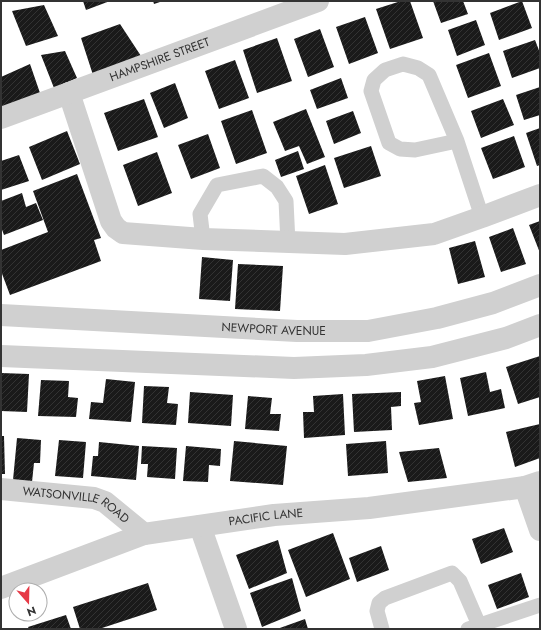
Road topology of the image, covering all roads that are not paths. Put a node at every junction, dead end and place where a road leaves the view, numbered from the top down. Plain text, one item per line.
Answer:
1 (318, 1) edge
2 (69, 93) junction
3 (1, 118) edge
4 (457, 141) junction
5 (540, 195) edge
6 (482, 218) junction
7 (203, 239) junction
8 (288, 243) junction
9 (540, 285) edge
10 (1, 314) edge
11 (540, 325) edge
12 (1, 356) edge
13 (532, 485) edge
14 (1, 489) edge
15 (200, 526) junction
16 (540, 530) edge
17 (144, 534) junction
18 (1, 588) edge
19 (540, 605) edge
20 (474, 627) edge
21 (236, 629) edge
22 (382, 629) edge

1 - 2 street, HAMPSHIRE STREET
2 - 3 street, HAMPSHIRE STREET
2 - 7 street
4 - 4 lane
4 - 6 lane
5 - 6 street
6 - 8 street
7 - 8 street
7 - 8 lane
9 - 10 street, NEWPORT AVENUE
11 - 12 street
13 - 15 street, PACIFIC LANE
13 - 16 street
14 - 17 street, WATSONVILLE ROAD
15 - 17 street, PACIFIC LANE
15 - 21 street
17 - 18 street, PACIFIC LANE
19 - 20 lane
20 - 22 lane

